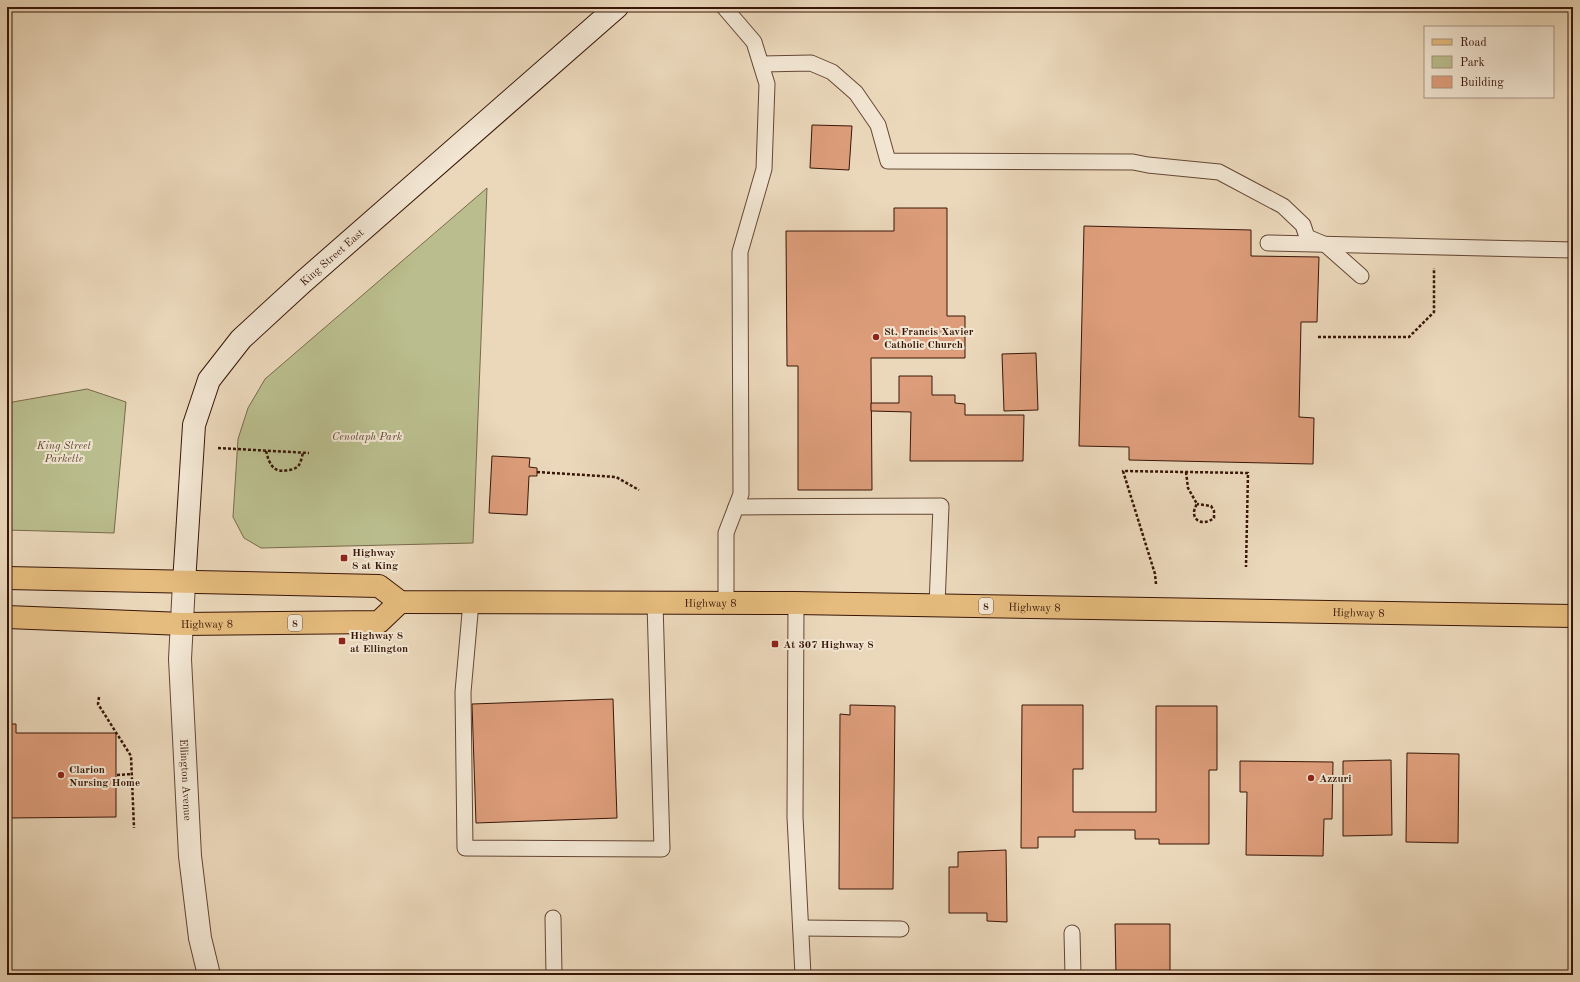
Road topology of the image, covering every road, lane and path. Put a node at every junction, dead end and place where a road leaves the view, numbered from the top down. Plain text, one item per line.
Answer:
1 (617, 7) edge
2 (724, 7) edge
3 (761, 64) junction
4 (1268, 243) dead end
5 (1326, 245) junction
6 (1434, 247) junction
7 (1573, 250) edge
8 (1361, 276) dead end
9 (1318, 337) dead end
10 (193, 447) junction
11 (266, 451) junction
12 (303, 452) junction
13 (309, 453) dead end
14 (537, 472) dead end
15 (1186, 472) junction
16 (639, 490) dead end
17 (1197, 504) junction
18 (736, 507) junction
19 (1246, 567) dead end
20 (7, 578) edge
21 (184, 583) junction
22 (400, 602) junction
23 (471, 602) junction
24 (655, 603) junction
25 (726, 603) junction
26 (796, 603) junction
27 (937, 605) junction
28 (1159, 609) junction
29 (1573, 616) edge
30 (7, 617) edge
31 (183, 624) junction
32 (99, 697) dead end
33 (132, 774) junction
34 (117, 775) dead end
35 (134, 828) dead end
36 (553, 918) dead end
37 (801, 928) junction
38 (901, 929) dead end
39 (1072, 933) dead end
40 (209, 975) edge
41 (554, 975) edge
42 (803, 975) edge
43 (1073, 975) edge

1 - 10 main road, King Street East
2 - 3 lane
3 - 5 lane
3 - 18 lane
4 - 5 lane
5 - 6 lane
5 - 8 lane
6 - 7 lane
6 - 9 path
10 - 11 path
10 - 21 main road, King Street East
11 - 12 path
11 - 12 path
12 - 13 path
14 - 16 path
15 - 17 path
15 - 19 path
15 - 28 path
17 - 17 path
18 - 25 lane
18 - 27 lane
20 - 21 main road
21 - 22 main road
21 - 31 main road, Ellington Avenue
22 - 23 main road, Highway 8 / 8
22 - 31 main road, Highway 8 / 8
23 - 24 main road, Highway 8 / 8
23 - 24 lane
24 - 25 main road, Highway 8 / 8
25 - 26 main road, Highway 8 / 8
26 - 27 main road, Highway 8 / 8
26 - 37 lane
27 - 28 main road, Highway 8 / 8
28 - 29 main road, Highway 8 / 8
30 - 31 main road, Highway 8 / 8
31 - 40 main road, Ellington Avenue
32 - 33 path
33 - 34 path
33 - 35 path
36 - 41 lane
37 - 38 lane
37 - 42 lane
39 - 43 lane

